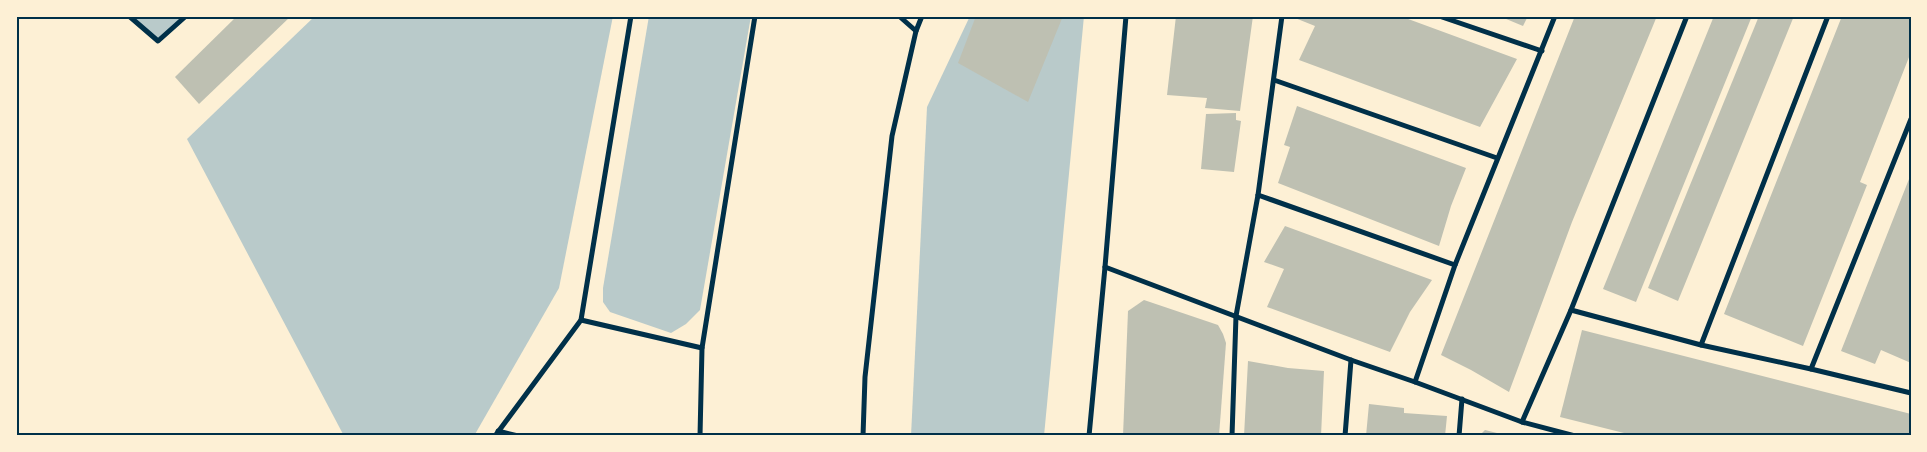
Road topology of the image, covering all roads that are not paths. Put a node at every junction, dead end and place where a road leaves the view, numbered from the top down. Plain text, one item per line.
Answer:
1 (130, 16) edge
2 (186, 16) edge
3 (631, 16) edge
4 (755, 16) edge
5 (899, 16) edge
6 (922, 16) edge
7 (1126, 16) edge
8 (1282, 16) edge
9 (1439, 16) edge
10 (1555, 16) edge
11 (1687, 16) edge
12 (1828, 16) edge
13 (916, 31) junction
14 (1542, 51) junction
15 (1274, 80) junction
16 (1911, 119) edge
17 (1497, 158) junction
18 (1258, 195) junction
19 (1456, 265) junction
20 (1106, 267) junction
21 (1571, 310) junction
22 (1236, 316) junction
23 (581, 320) junction
24 (1702, 346) junction
25 (702, 348) junction
26 (1351, 360) junction
27 (1811, 369) junction
28 (1415, 382) junction
29 (1911, 393) edge
30 (1462, 399) junction
31 (1522, 422) junction
32 (496, 433) edge
33 (518, 436) edge
34 (700, 436) edge
35 (863, 436) edge
36 (1089, 436) edge
37 (1232, 436) edge
38 (1345, 436) edge
39 (1458, 436) edge
40 (1575, 436) edge

1 - 2 street
3 - 23 street
4 - 25 street
5 - 13 street
6 - 13 street
7 - 20 street
8 - 15 street
9 - 14 street
10 - 14 street
11 - 21 street
12 - 24 street
13 - 35 street
14 - 17 street
15 - 17 street
15 - 18 street
16 - 27 street
17 - 19 street
18 - 19 street
18 - 22 street
19 - 28 street
20 - 22 street
20 - 36 street
21 - 24 street
21 - 31 street
22 - 26 street
22 - 37 street
23 - 25 street
23 - 32 street
24 - 27 street
25 - 34 street
26 - 28 street
26 - 38 street
27 - 29 street
28 - 30 street
30 - 31 street
30 - 39 street
31 - 40 street
32 - 33 street

